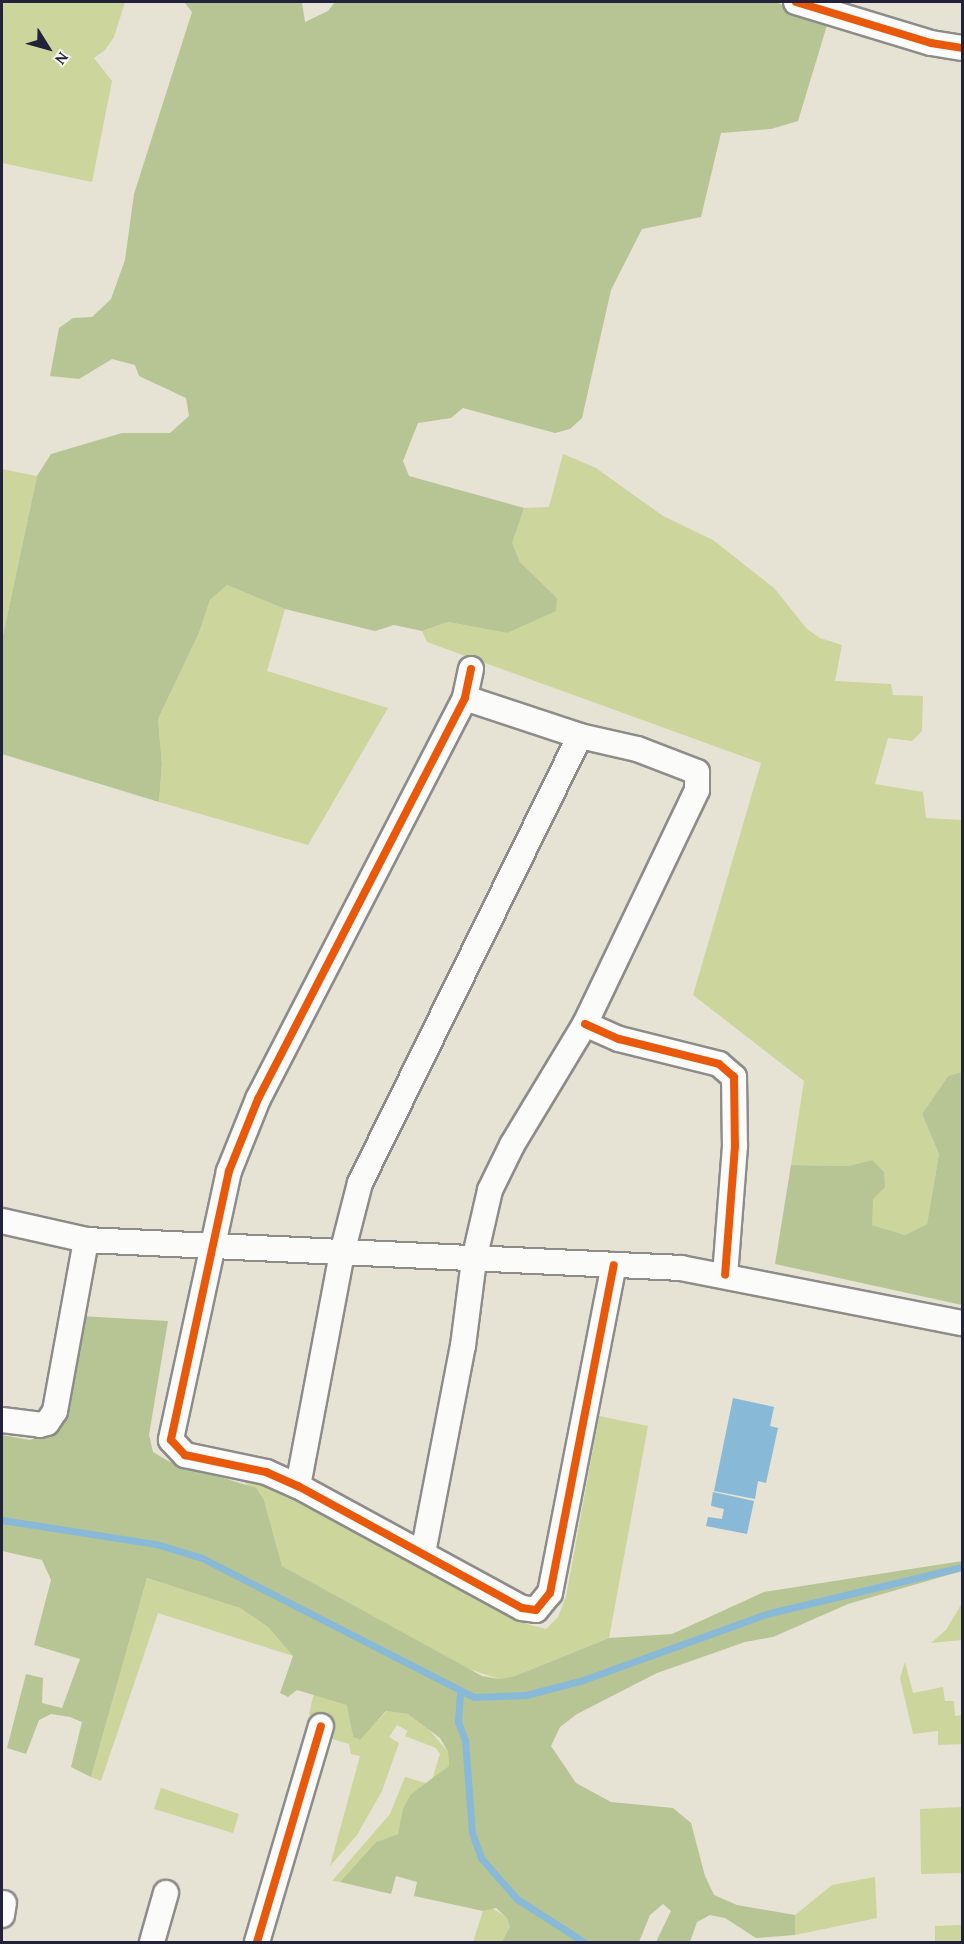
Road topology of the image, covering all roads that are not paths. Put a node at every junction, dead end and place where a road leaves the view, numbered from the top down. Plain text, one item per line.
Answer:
1 (796, 2) edge
2 (963, 48) edge
3 (471, 669) dead end
4 (465, 698) junction
5 (579, 736) junction
6 (585, 1024) junction
7 (2, 1221) edge
8 (86, 1239) junction
9 (211, 1247) junction
10 (342, 1253) junction
11 (474, 1260) junction
12 (614, 1265) junction
13 (725, 1275) junction
14 (963, 1323) edge
15 (2, 1420) edge
16 (298, 1486) junction
17 (423, 1553) junction
18 (321, 1726) dead end
19 (166, 1893) dead end
20 (152, 1942) edge
21 (257, 1942) edge

1 - 2 street
3 - 4 street
4 - 5 street
4 - 9 street
5 - 6 street
5 - 10 street
6 - 11 street
6 - 13 street
7 - 8 street
8 - 9 street
8 - 15 street
9 - 10 street
9 - 16 street
10 - 11 street
10 - 16 street
11 - 12 street
11 - 17 street
12 - 13 street
12 - 17 street
13 - 14 street
16 - 17 street
18 - 21 street
19 - 20 street

